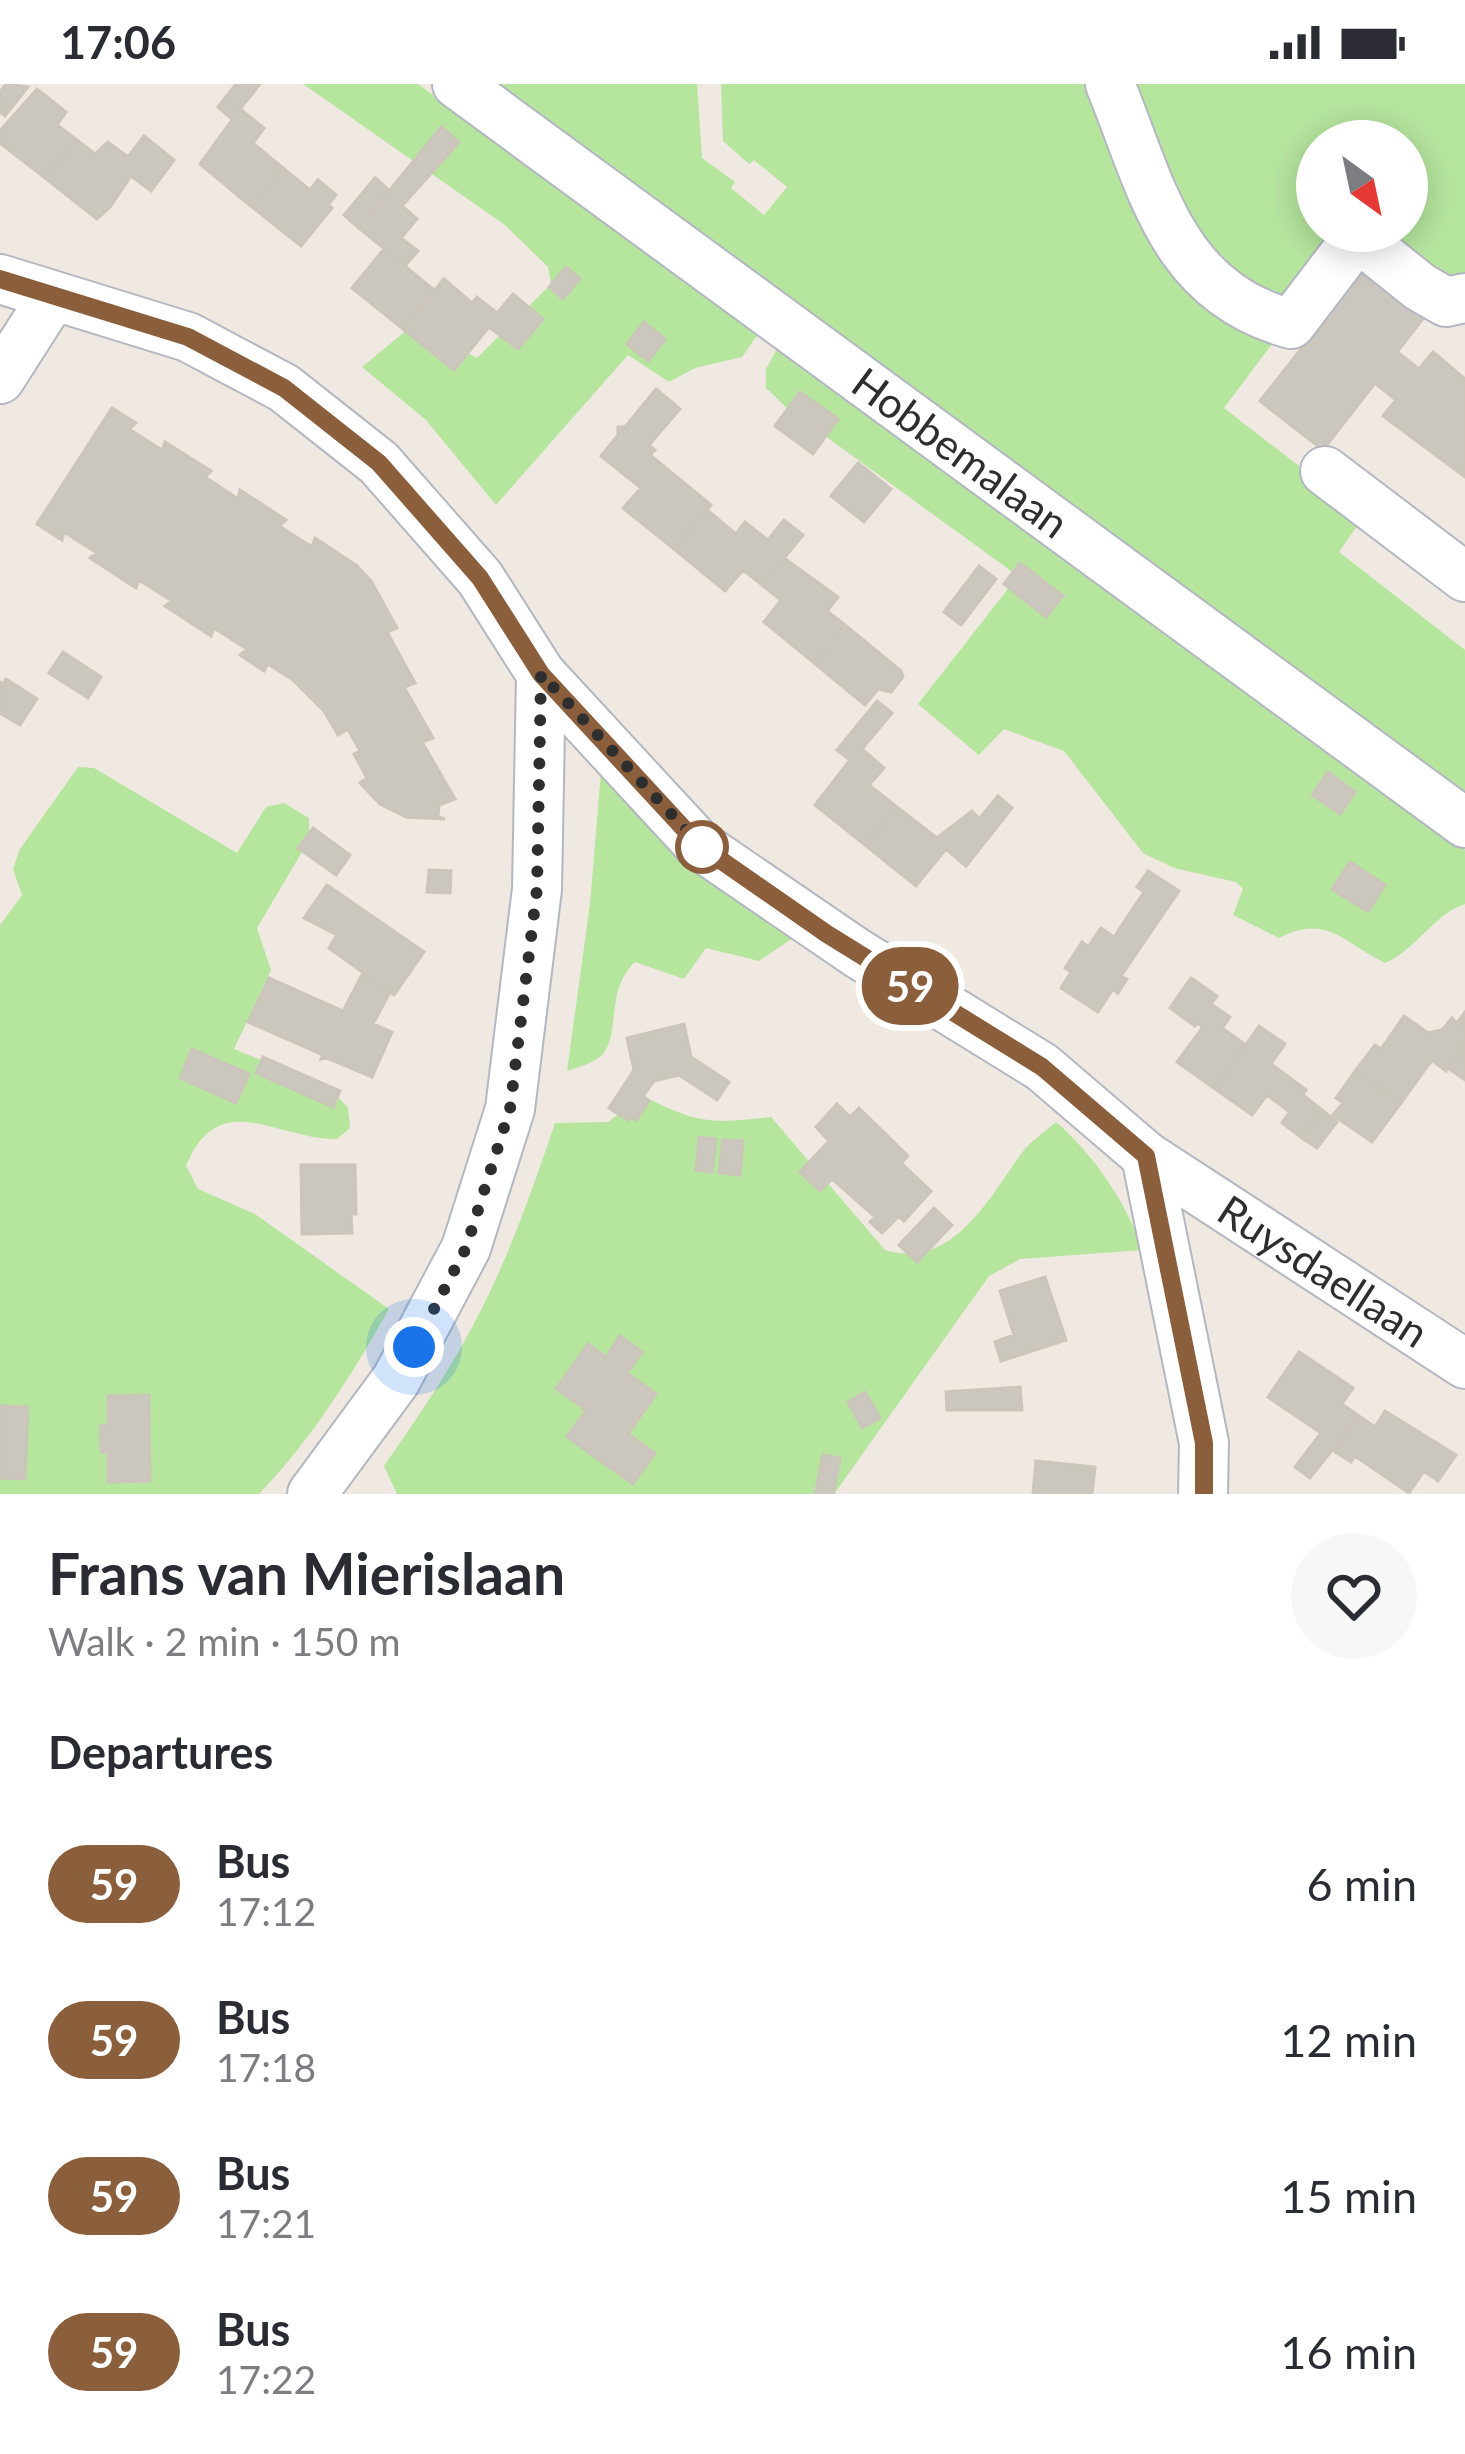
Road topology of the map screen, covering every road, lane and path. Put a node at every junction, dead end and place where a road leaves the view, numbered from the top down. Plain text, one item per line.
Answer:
1 (457, 84) edge
2 (1110, 84) edge
3 (1341, 252) edge
4 (1364, 252) edge
5 (0, 279) edge
6 (53, 296) junction
7 (1465, 298) edge
8 (0, 379) edge
9 (1325, 471) dead end
10 (1465, 578) edge
11 (541, 674) junction
12 (1465, 823) edge
13 (1146, 1156) junction
14 (1465, 1364) edge
15 (312, 1494) edge
16 (1204, 1494) edge

1 - 12 street, Hobbemalaan
2 - 3 street
4 - 7 street
5 - 6 street, Ruysdaellaan
6 - 8 street
6 - 11 street, Ruysdaellaan
9 - 10 street
11 - 13 street, Ruysdaellaan
11 - 15 street
13 - 14 street, Ruysdaellaan
13 - 16 street

